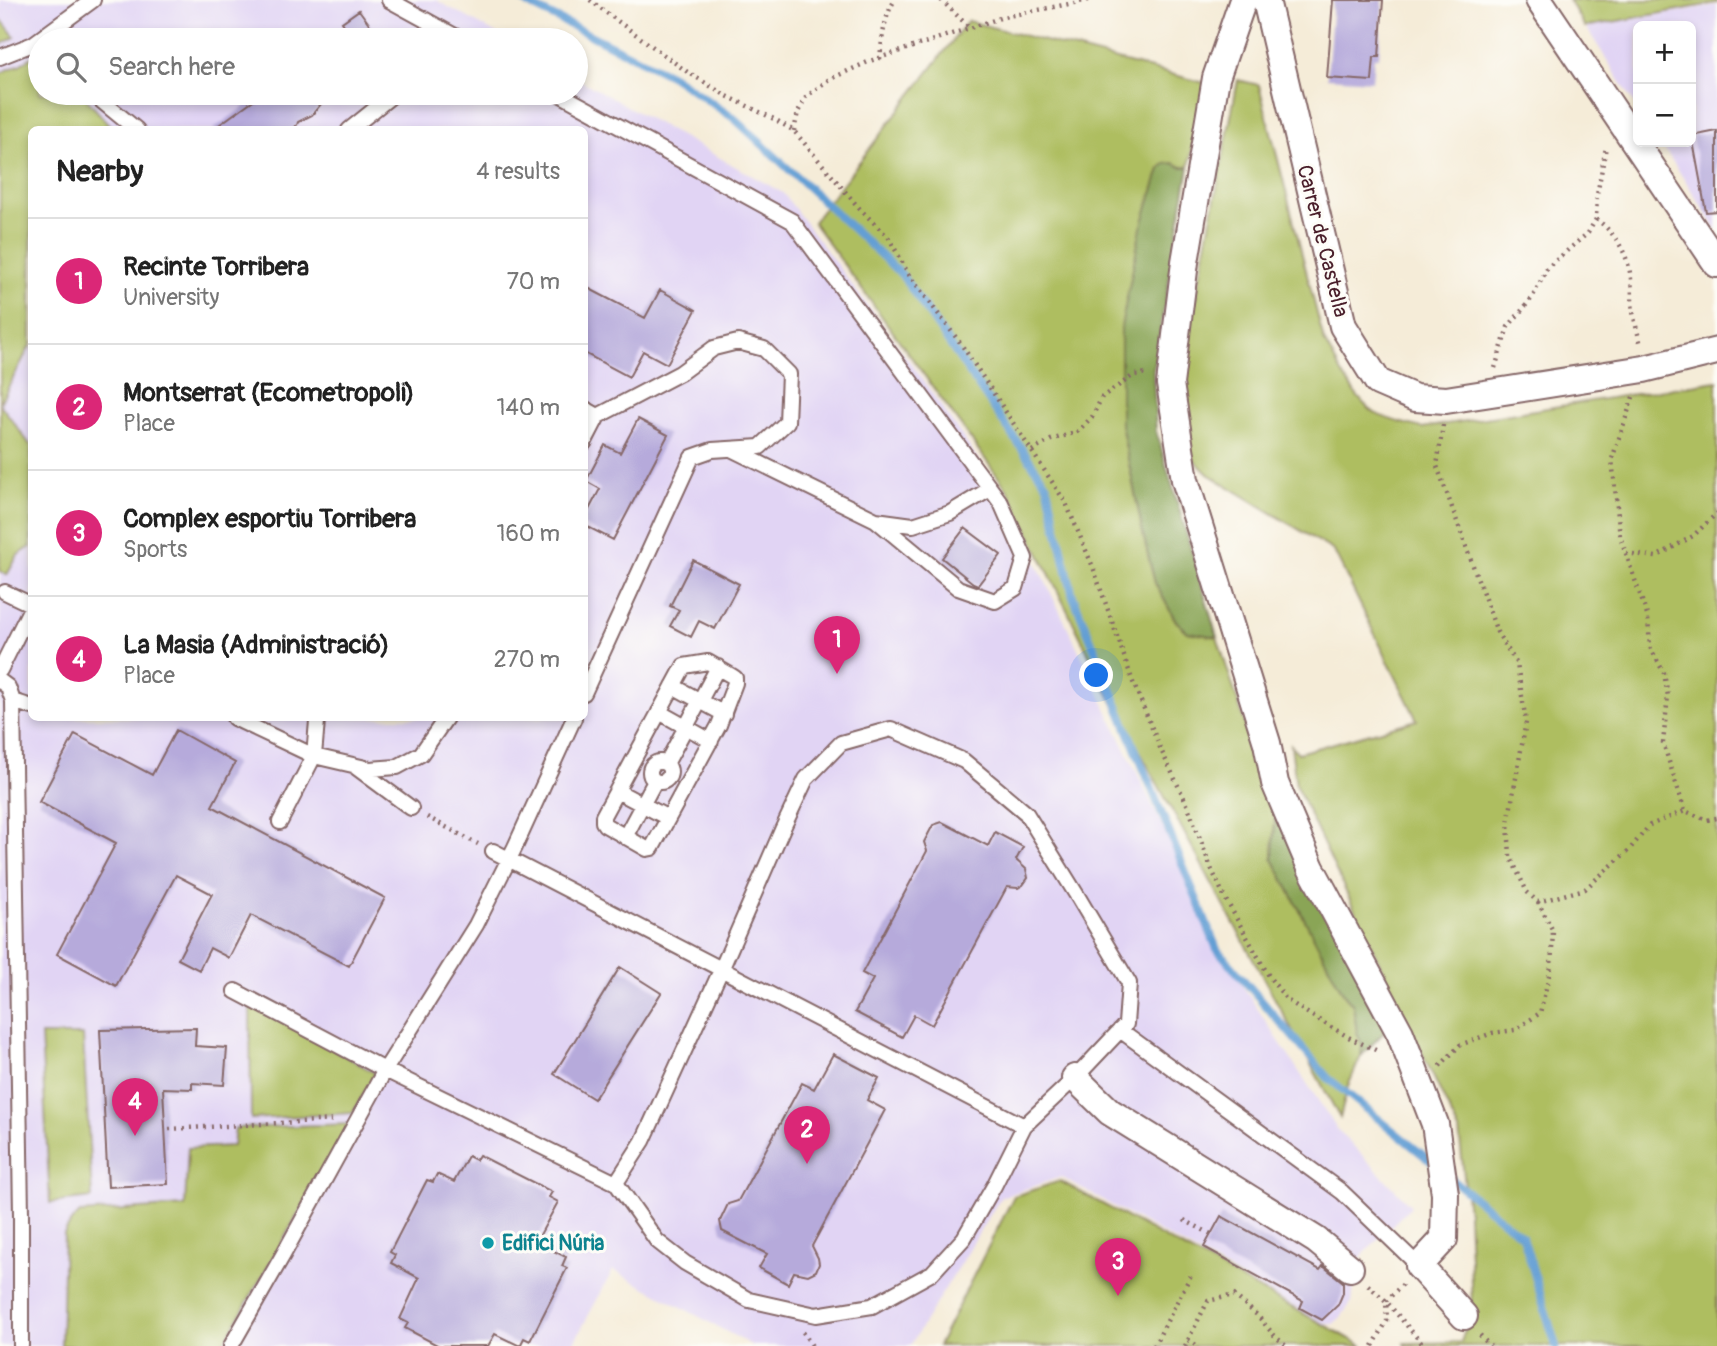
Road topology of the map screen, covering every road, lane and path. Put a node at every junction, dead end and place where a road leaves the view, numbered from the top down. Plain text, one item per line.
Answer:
1 (93, 0) edge
2 (389, 0) edge
3 (895, 0) edge
4 (941, 0) edge
5 (1088, 0) edge
6 (1243, 0) edge
7 (1265, 0) edge
8 (1538, 0) edge
9 (969, 27) junction
10 (60, 28) edge
11 (440, 28) edge
12 (28, 49) edge
13 (0, 57) edge
14 (880, 58) junction
15 (107, 105) edge
16 (380, 105) edge
17 (580, 105) edge
18 (1613, 110) junction
19 (132, 126) edge
20 (354, 126) edge
21 (794, 131) dead end
22 (1596, 219) junction
23 (1717, 264) edge
24 (1717, 351) edge
25 (1172, 368) junction
26 (1644, 369) junction
27 (1490, 393) junction
28 (1446, 400) junction
29 (588, 410) edge
30 (598, 416) junction
31 (588, 435) edge
32 (731, 449) junction
33 (1032, 451) dead end
34 (990, 489) junction
35 (1717, 513) edge
36 (876, 520) junction
37 (1626, 552) junction
38 (5, 592) dead end
39 (28, 603) edge
40 (28, 613) edge
41 (718, 667) junction
42 (0, 670) edge
43 (0, 681) edge
44 (588, 684) edge
45 (673, 686) junction
46 (700, 700) junction
47 (13, 701) junction
48 (28, 705) edge
49 (659, 712) junction
50 (724, 714) junction
51 (240, 721) edge
52 (317, 721) edge
53 (444, 721) edge
54 (573, 721) edge
55 (686, 727) junction
56 (711, 741) junction
57 (314, 756) junction
58 (634, 758) junction
59 (353, 765) junction
60 (660, 773) junction
61 (685, 786) junction
62 (617, 791) junction
63 (643, 804) junction
64 (411, 808) joint
65 (1685, 811) junction
66 (668, 818) junction
67 (1717, 818) edge
68 (280, 821) dead end
69 (625, 837) junction
70 (493, 851) joint
71 (509, 860) junction
72 (1538, 902) junction
73 (721, 970) junction
74 (236, 991) dead end
75 (1120, 1030) junction
76 (385, 1070) junction
77 (1075, 1078) junction
78 (1421, 1087) junction
79 (358, 1119) junction
80 (1024, 1126) junction
81 (169, 1129) dead end
82 (616, 1184) junction
83 (1184, 1220) dead end
84 (1211, 1234) dead end
85 (1350, 1268) joint
86 (1415, 1272) junction
87 (1191, 1275) dead end
88 (1386, 1301) junction
89 (1464, 1316) dead end
90 (1188, 1340) junction
91 (21, 1346) edge
92 (231, 1346) edge
93 (1154, 1346) edge
94 (1185, 1346) edge
95 (1198, 1346) edge
96 (1286, 1346) edge
97 (1373, 1346) edge
98 (1424, 1346) edge

1 - 10 lane
2 - 11 lane
3 - 14 path
4 - 9 path
5 - 9 path
6 - 25 street
7 - 28 street, Carrer de Castella
8 - 18 street
9 - 14 path
12 - 13 lane
14 - 21 path
15 - 19 lane
16 - 20 lane
17 - 34 lane
18 - 22 path
18 - 23 street
22 - 26 path
22 - 27 path
24 - 26 street, Carrer de Castella
25 - 33 path
25 - 78 street
26 - 27 street, Carrer de Castella
26 - 37 path
27 - 28 street, Carrer de Castella
28 - 72 path
29 - 30 lane
30 - 31 lane
30 - 32 lane
32 - 36 lane
32 - 44 lane
34 - 36 lane
34 - 36 lane
35 - 37 path
37 - 65 path
38 - 39 lane
40 - 42 lane
41 - 45 lane
41 - 46 lane
41 - 50 lane
43 - 47 lane
45 - 46 lane
45 - 49 lane
46 - 50 lane
46 - 55 lane
47 - 48 lane
47 - 91 lane
49 - 55 lane
49 - 58 lane
50 - 56 lane
51 - 57 lane
52 - 57 lane
53 - 59 lane
54 - 71 lane
55 - 56 lane
55 - 60 lane
56 - 61 lane
57 - 59 lane
57 - 68 lane
58 - 60 lane
58 - 62 lane
59 - 64 lane
60 - 61 lane
60 - 63 lane
61 - 66 lane
62 - 63 lane
62 - 69 lane
63 - 66 lane
63 - 69 lane
64 - 70 path
65 - 67 path
65 - 72 path
66 - 69 lane
70 - 71 lane
71 - 73 lane
71 - 76 lane
72 - 78 path
73 - 75 lane
73 - 80 lane
73 - 82 lane
74 - 76 lane
75 - 77 lane
75 - 86 lane
76 - 79 lane
76 - 82 lane
77 - 80 lane
77 - 85 street
78 - 86 street
79 - 81 path
79 - 92 lane
80 - 82 lane
83 - 84 path
85 - 88 path
86 - 88 path
86 - 89 street
87 - 93 path
88 - 97 path
88 - 98 path
90 - 94 path
90 - 95 path
90 - 96 path

